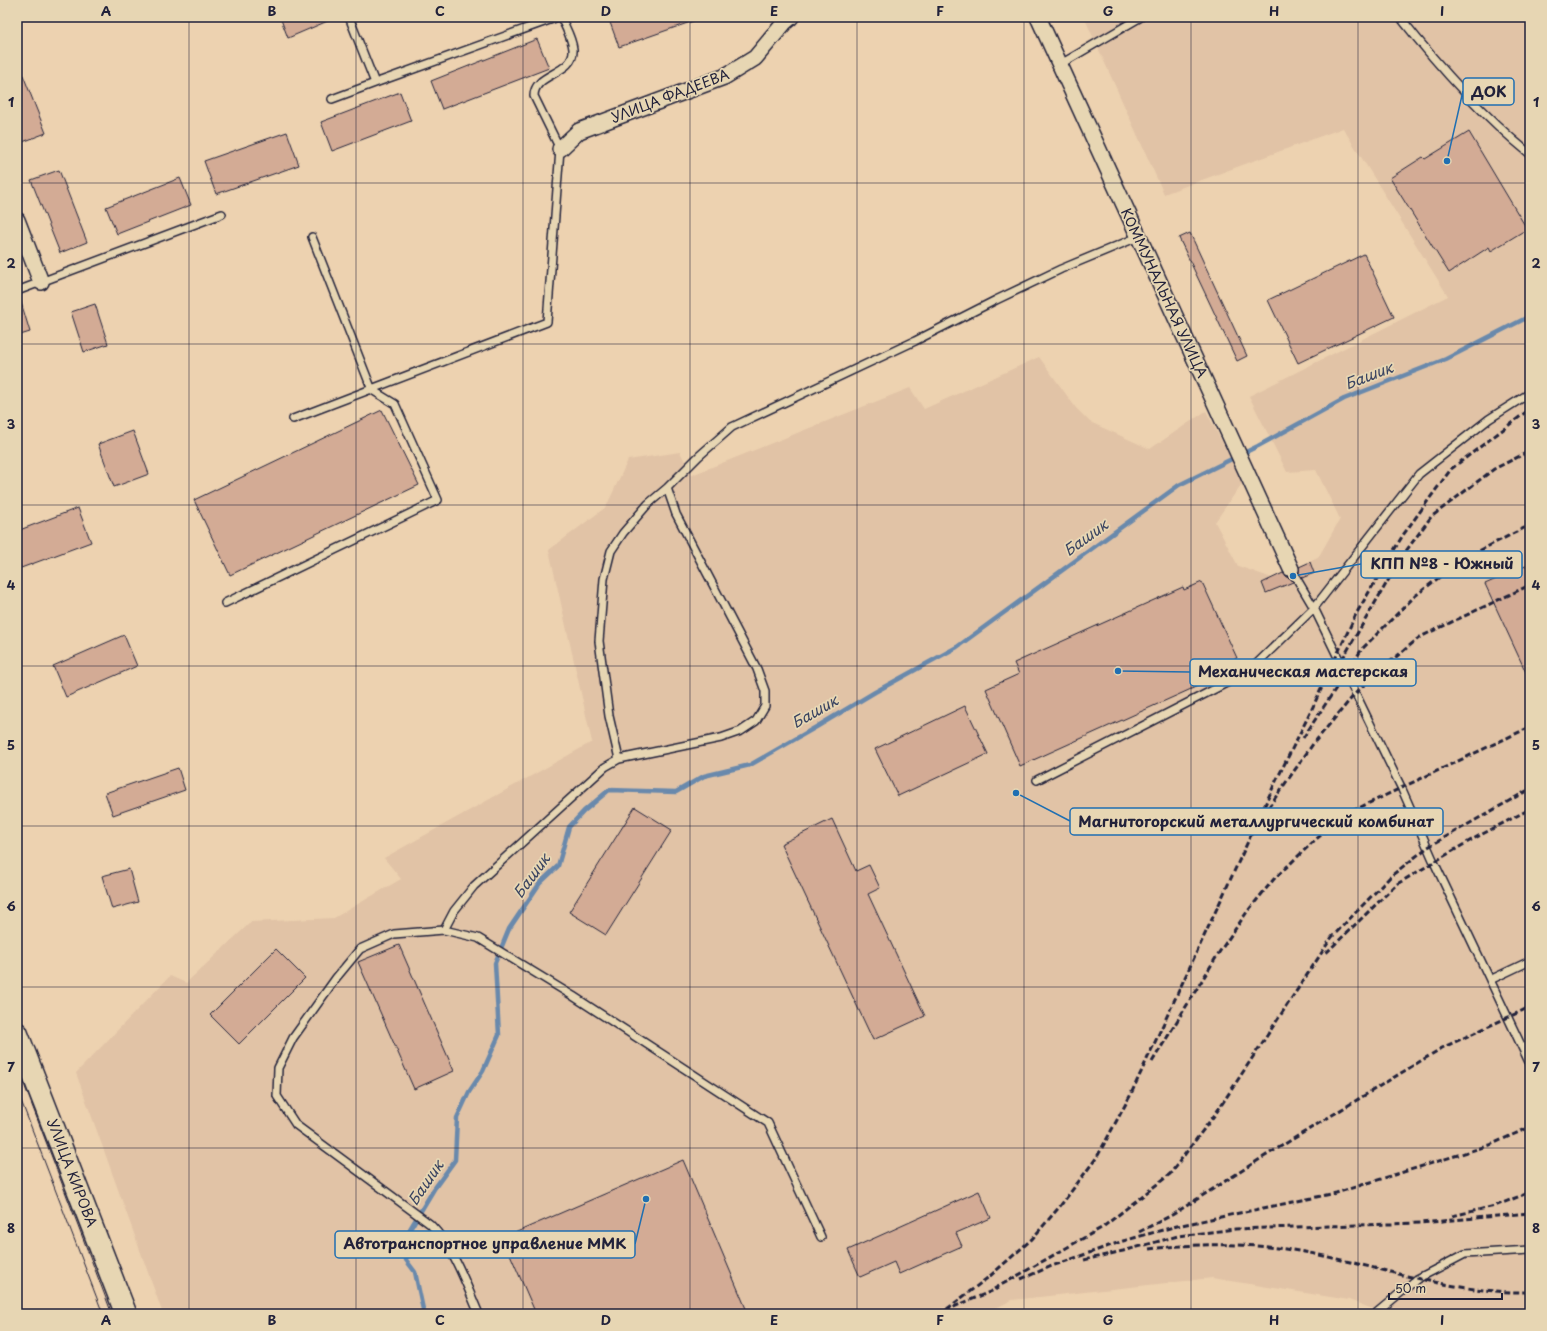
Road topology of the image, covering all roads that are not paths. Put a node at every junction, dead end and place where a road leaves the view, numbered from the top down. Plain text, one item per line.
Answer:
1 (349, 17) edge
2 (560, 17) edge
3 (790, 17) edge
4 (1038, 17) edge
5 (1141, 17) edge
6 (1400, 17) edge
7 (1059, 65) junction
8 (375, 83) junction
9 (332, 99) dead end
10 (560, 149) junction
11 (1530, 154) edge
12 (222, 214) dead end
13 (17, 220) edge
14 (312, 237) dead end
15 (1138, 237) junction
16 (41, 282) junction
17 (17, 291) edge
18 (372, 390) junction
19 (1530, 393) edge
20 (293, 420) dead end
21 (666, 488) junction
22 (1291, 569) joint
23 (225, 603) dead end
24 (1314, 608) junction
25 (619, 759) junction
26 (1037, 780) dead end
27 (444, 930) junction
28 (1530, 961) edge
29 (1490, 980) junction
30 (17, 1033) edge
31 (1530, 1064) edge
32 (821, 1237) dead end
33 (1530, 1250) edge
34 (126, 1314) edge
35 (479, 1314) edge
36 (1375, 1314) edge

1 - 8 lane
2 - 8 lane
2 - 10 lane
3 - 10 street, УЛИЦА ФАДЕЕВА
4 - 7 street, КОММУНАЛЬНАЯ УЛИЦА
5 - 7 lane
6 - 11 lane
7 - 15 street, КОММУНАЛЬНАЯ УЛИЦА
8 - 9 lane
10 - 18 lane
12 - 16 lane
13 - 16 street
14 - 18 lane
15 - 21 lane
15 - 22 street, КОММУНАЛЬНАЯ УЛИЦА
16 - 17 lane
18 - 20 lane
18 - 23 lane
19 - 24 lane
21 - 25 lane
21 - 25 lane
22 - 24 lane
24 - 26 lane
24 - 29 lane
25 - 27 lane
27 - 32 lane
27 - 35 lane
28 - 29 lane
29 - 31 lane
30 - 34 main road, УЛИЦА КИРОВА
33 - 36 lane

